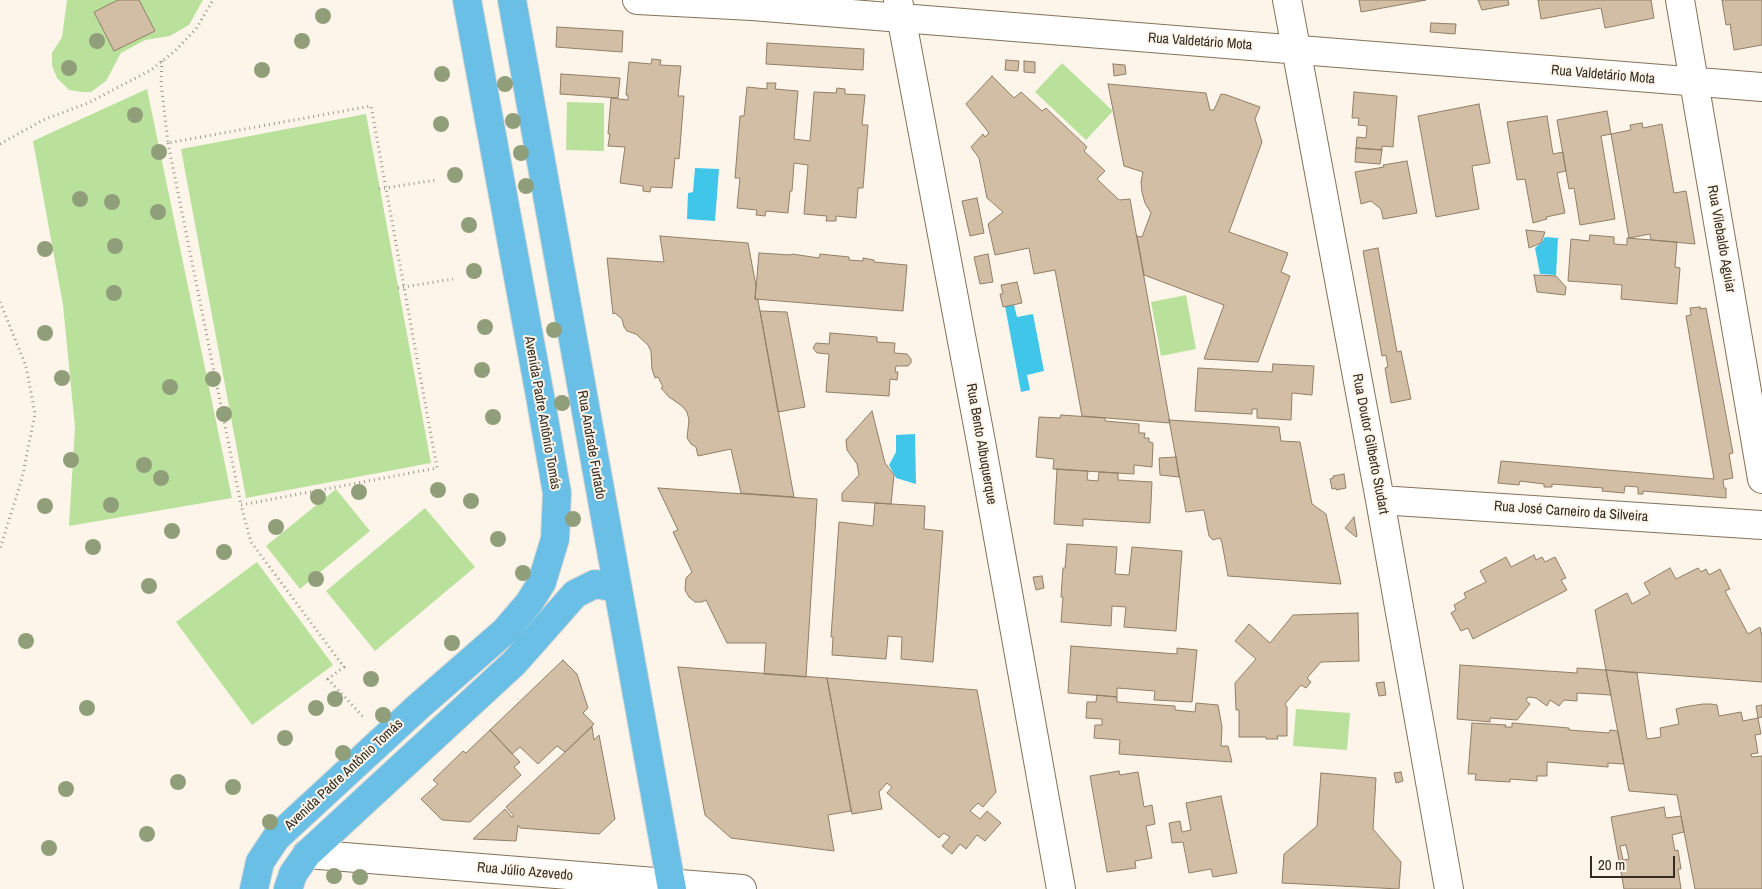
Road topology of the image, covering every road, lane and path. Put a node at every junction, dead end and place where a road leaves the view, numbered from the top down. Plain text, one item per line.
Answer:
1 (213, 0) edge
2 (467, 0) edge
3 (512, 0) edge
4 (637, 0) edge
5 (1287, 0) edge
6 (1680, 0) edge
7 (899, 10) edge
8 (1296, 50) junction
9 (162, 61) junction
10 (1694, 82) junction
11 (1762, 87) edge
12 (168, 143) junction
13 (0, 144) edge
14 (436, 180) dead end
15 (386, 188) junction
16 (379, 189) dead end
17 (453, 279) dead end
18 (403, 286) junction
19 (398, 288) dead end
20 (0, 302) edge
21 (1762, 479) edge
22 (1380, 500) junction
23 (241, 506) junction
24 (1762, 525) edge
25 (0, 549) edge
26 (617, 588) junction
27 (514, 663) junction
28 (448, 681) junction
29 (418, 707) junction
30 (365, 719) dead end
31 (377, 789) junction
32 (308, 854) junction
33 (672, 886) edge
34 (254, 889) edge
35 (288, 889) edge
36 (742, 889) edge
37 (1061, 889) edge
38 (1448, 889) edge

1 - 9 path
2 - 28 main road, Avenida Padre Antônio Tomás
3 - 26 main road, Rua Andrade Furtado
4 - 7 street, Rua Valdetário Mota
5 - 8 street, Rua Doutor Gilberto Studart
6 - 10 street, Rua Vilebaldo Aguiar
7 - 8 street, Rua Valdetário Mota
7 - 37 street, Rua Bento Albuquerque
8 - 10 street, Rua Valdetário Mota
8 - 22 street, Rua Doutor Gilberto Studart
9 - 12 path
9 - 13 path
10 - 11 street, Rua Valdetário Mota
10 - 21 street, Rua Vilebaldo Aguiar
12 - 15 path
12 - 23 path
14 - 15 path
15 - 16 path
15 - 18 path
17 - 18 path
18 - 19 path
18 - 23 path
20 - 25 path
22 - 24 street, Rua José Carneiro da Silveira
22 - 38 street, Rua Doutor Gilberto Studart
23 - 30 path
26 - 27 main road
26 - 33 main road, Rua Andrade Furtado
27 - 28 main road
27 - 31 main road
28 - 29 main road, Avenida Padre Antônio Tomás
29 - 31 main road
29 - 34 main road, Avenida Padre Antônio Tomás
31 - 32 main road
32 - 33 street, Rua Júlio Azevedo
32 - 35 main road
33 - 36 street, Rua Júlio Azevedo

